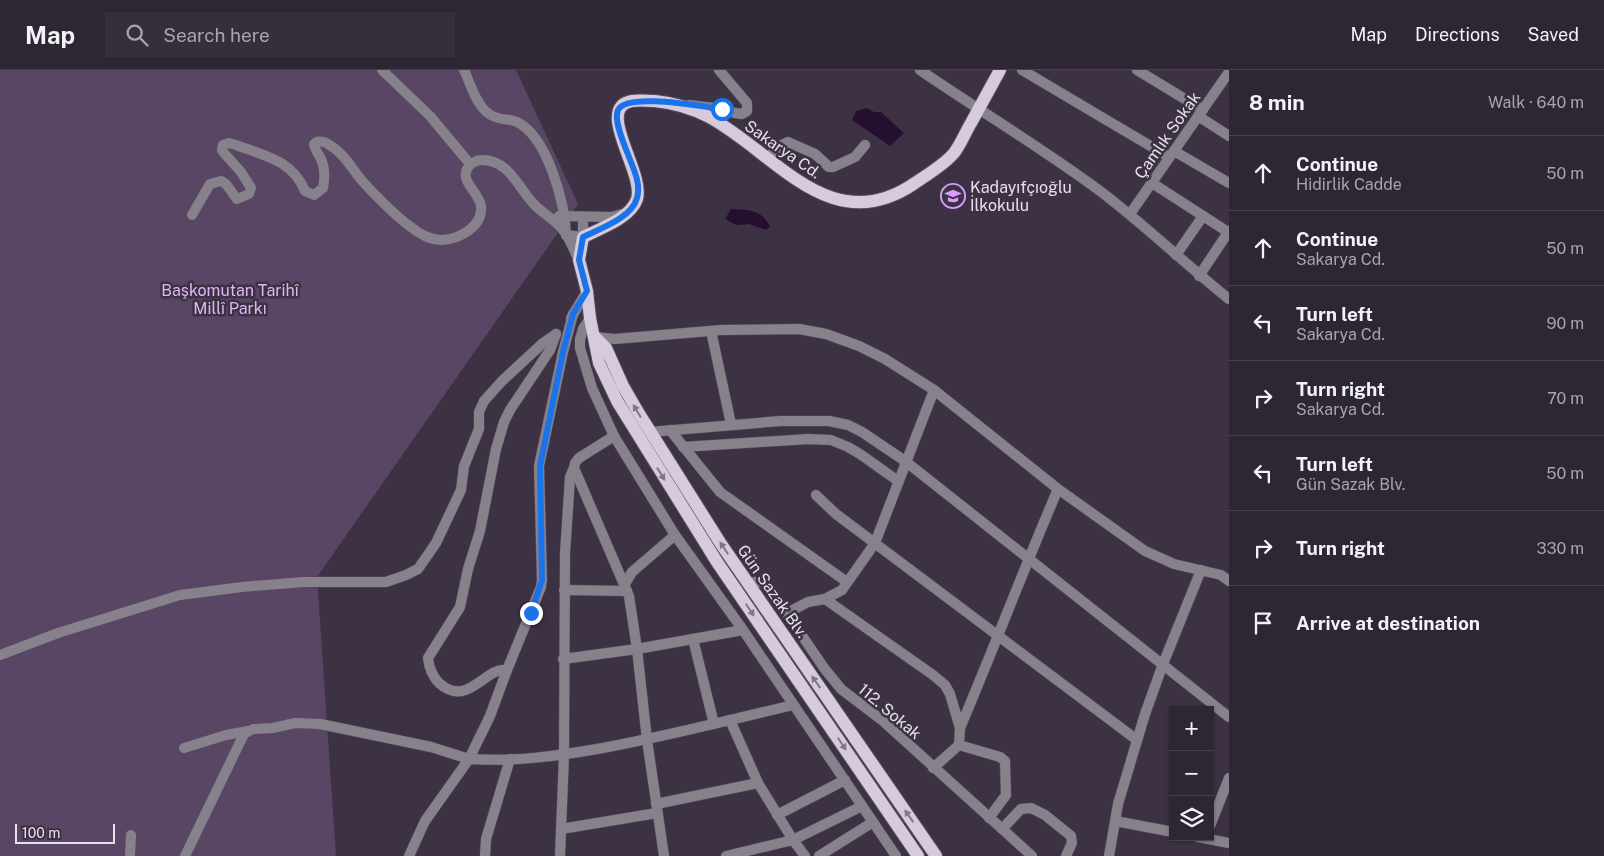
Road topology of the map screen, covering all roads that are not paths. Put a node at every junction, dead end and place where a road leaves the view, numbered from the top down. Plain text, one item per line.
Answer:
1 (382, 70) edge
2 (464, 70) edge
3 (719, 70) edge
4 (920, 70) edge
5 (1000, 70) edge
6 (1022, 70) edge
7 (1137, 70) edge
8 (1229, 72) edge
9 (1225, 85) edge
10 (668, 102) junction
11 (978, 110) junction
12 (1200, 113) junction
13 (1229, 136) edge
14 (865, 144) dead end
15 (1172, 154) junction
16 (767, 158) junction
17 (470, 164) junction
18 (1152, 183) junction
19 (1229, 183) edge
20 (544, 214) junction
21 (626, 214) junction
22 (1130, 214) junction
23 (192, 216) dead end
24 (565, 216) junction
25 (1203, 216) junction
26 (583, 217) junction
27 (1229, 232) edge
28 (566, 235) junction
29 (583, 237) junction
30 (1176, 255) junction
31 (579, 260) junction
32 (1199, 276) junction
33 (587, 291) junction
34 (1229, 300) edge
35 (573, 314) junction
36 (590, 318) junction
37 (711, 331) junction
38 (556, 334) junction
39 (595, 337) junction
40 (934, 390) junction
41 (731, 424) junction
42 (670, 430) junction
43 (650, 432) junction
44 (614, 436) junction
45 (683, 447) junction
46 (905, 462) junction
47 (574, 468) junction
48 (898, 481) junction
49 (1058, 489) junction
50 (816, 495) dead end
51 (675, 535) junction
52 (875, 542) junction
53 (1028, 558) junction
54 (1200, 570) junction
55 (1229, 581) edge
56 (847, 582) junction
57 (748, 583) junction
58 (626, 588) junction
59 (564, 590) junction
60 (825, 599) junction
61 (787, 612) junction
62 (743, 630) junction
63 (999, 637) junction
64 (693, 639) junction
65 (637, 649) junction
66 (0, 654) edge
67 (564, 659) junction
68 (1163, 664) junction
69 (507, 670) junction
70 (794, 705) junction
71 (1229, 716) edge
72 (730, 720) junction
73 (714, 724) junction
74 (960, 728) junction
75 (248, 731) junction
76 (647, 740) junction
77 (1137, 740) junction
78 (959, 744) junction
79 (184, 748) dead end
80 (564, 755) junction
81 (469, 758) junction
82 (510, 759) junction
83 (933, 768) junction
84 (1229, 778) edge
85 (845, 780) junction
86 (758, 784) junction
87 (862, 806) junction
88 (657, 808) junction
89 (777, 815) junction
90 (1214, 816) edge
91 (990, 818) junction
92 (1115, 821) junction
93 (873, 822) junction
94 (560, 829) junction
95 (1002, 829) junction
96 (1169, 831) edge
97 (131, 835) dead end
98 (793, 840) junction
99 (1214, 840) edge
100 (1229, 843) edge
101 (745, 854) edge
102 (130, 856) edge
103 (185, 856) edge
104 (409, 856) edge
105 (485, 856) edge
106 (560, 856) edge
107 (664, 856) edge
108 (726, 856) edge
109 (805, 856) edge
110 (819, 856) edge
111 (896, 856) edge
112 (918, 856) edge
113 (936, 856) edge
114 (1032, 856) edge
115 (1066, 856) edge
116 (1110, 856) edge

1 - 17 street
2 - 24 street
3 - 10 street
4 - 11 street
5 - 11 main road, Sakarya Cd.
6 - 15 street
7 - 12 street
8 - 9 street, Çamlık Sokak
9 - 12 street, Çamlık Sokak
10 - 16 main road, Sakarya Cd.
10 - 21 main road, Sakarya Cd.
11 - 16 main road, Sakarya Cd.
11 - 22 street
12 - 13 street
12 - 15 street, Çamlık Sokak
14 - 16 street
15 - 18 street, Çamlık Sokak
15 - 19 street
17 - 20 street
17 - 23 street
18 - 22 street, Çamlık Sokak
18 - 25 street
20 - 24 street
20 - 28 street
21 - 26 street
21 - 29 main road
22 - 30 street
24 - 26 street
24 - 28 street
25 - 27 street
25 - 30 street
26 - 29 street
27 - 32 street
28 - 29 street
28 - 31 street
29 - 31 main road
30 - 32 street
31 - 33 main road, Gün Sazak Blv.
32 - 34 street
33 - 35 street
33 - 36 main road, Gün Sazak Blv.
35 - 38 street
35 - 69 street
36 - 39 main road, Gün Sazak Blv.
36 - 44 street
37 - 39 street
37 - 40 street
37 - 41 street
38 - 66 street
38 - 69 street
43 -> 39 main road, Gün Sazak Blv.
39 -> 112 main road, Gün Sazak Blv.
40 - 46 street
40 - 49 street
41 - 42 street
41 - 46 street
42 - 43 street
42 - 45 street
57 -> 43 main road, Gün Sazak Blv.
44 - 47 street
44 - 51 street
45 - 48 street
45 - 56 street
46 - 48 street
46 - 53 street
47 - 58 street
47 - 59 street
48 - 52 street
49 - 53 street
49 - 54 street
50 - 52 street
51 - 58 street
51 - 62 street
52 - 56 street
52 - 63 street
53 - 63 street
53 - 68 street
54 - 55 street
54 - 68 street
56 - 60 street
57 - 61 street, 112. Sokak
113 -> 57 main road, Gün Sazak Blv.
58 - 59 street
58 - 65 street
59 - 67 street
60 - 61 street
60 - 74 street
61 - 83 street, 112. Sokak
62 - 64 street
62 - 70 street
63 - 74 street
63 - 77 street
64 - 65 street
64 - 73 street
65 - 67 street
65 - 76 street
67 - 80 street
68 - 71 street
68 - 77 street
69 - 81 street
70 - 72 street
70 - 85 street
72 - 73 street
72 - 86 street
73 - 76 street
74 - 78 street
75 - 79 street
75 - 81 street
75 - 103 street
76 - 80 street
76 - 88 street
77 - 92 street
78 - 83 street
78 - 91 street
80 - 82 street
80 - 94 street
81 - 82 street
81 - 104 street
82 - 105 street
83 - 91 street, 112. Sokak
84 - 90 street
85 - 87 street
85 - 89 street
86 - 88 street
86 - 89 street
87 - 93 street
87 - 98 street
88 - 94 street
88 - 107 street
89 - 98 street
91 - 95 street, 112. Sokak
92 - 96 street
92 - 116 street
93 - 110 street
93 - 111 street
94 - 106 street
95 - 114 street, 112. Sokak
95 - 115 street
97 - 102 street
98 - 101 street
98 - 109 street
99 - 100 street
101 - 108 street

